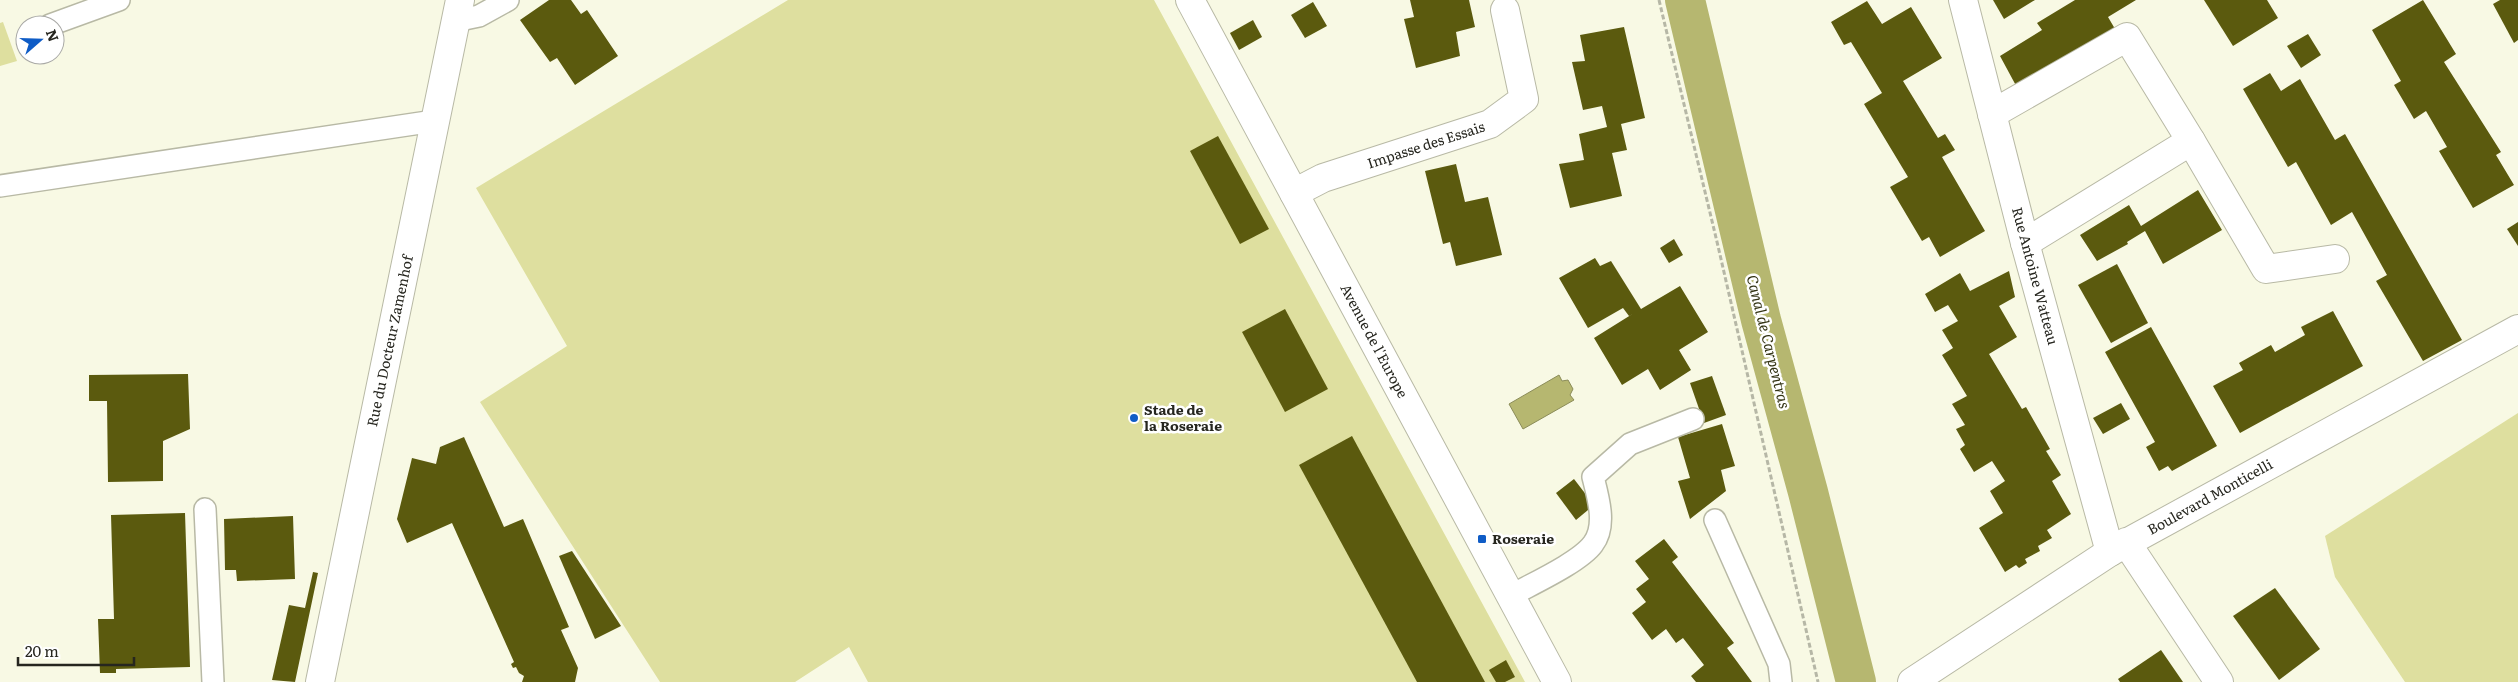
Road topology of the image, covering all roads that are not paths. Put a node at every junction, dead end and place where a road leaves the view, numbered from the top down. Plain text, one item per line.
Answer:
1 (119, 0) edge
2 (508, 0) edge
3 (1190, 0) edge
4 (1963, 0) edge
5 (458, 10) edge
6 (1505, 10) dead end
7 (65, 20) edge
8 (1992, 114) junction
9 (434, 121) junction
10 (2191, 141) junction
11 (0, 186) edge
12 (1294, 193) junction
13 (2025, 243) junction
14 (2334, 259) dead end
15 (2518, 329) edge
16 (1692, 419) dead end
17 (205, 509) dead end
18 (1715, 520) dead end
19 (2118, 547) junction
20 (1512, 595) junction
21 (212, 682) edge
22 (320, 682) edge
23 (1557, 682) edge
24 (1782, 682) edge
25 (1912, 682) edge
26 (2219, 682) edge

1 - 7 lane
2 - 5 lane
3 - 12 street, Avenue de l'Europe
4 - 8 street, Rue Antoine Watteau
5 - 9 street, Rue du Docteur Zamenhof
6 - 12 street, Impasse des Essais
8 - 10 street
8 - 13 street, Rue Antoine Watteau
9 - 11 lane
9 - 22 street, Rue du Docteur Zamenhof
10 - 13 street
10 - 14 street
12 - 20 street, Avenue de l'Europe
13 - 19 street, Rue Antoine Watteau
15 - 19 street, Boulevard Monticelli
16 - 20 lane
17 - 21 lane
18 - 24 lane
19 - 25 street, Boulevard Monticelli
19 - 26 street, Rue Antoine Watteau
20 - 23 street, Avenue de l'Europe

